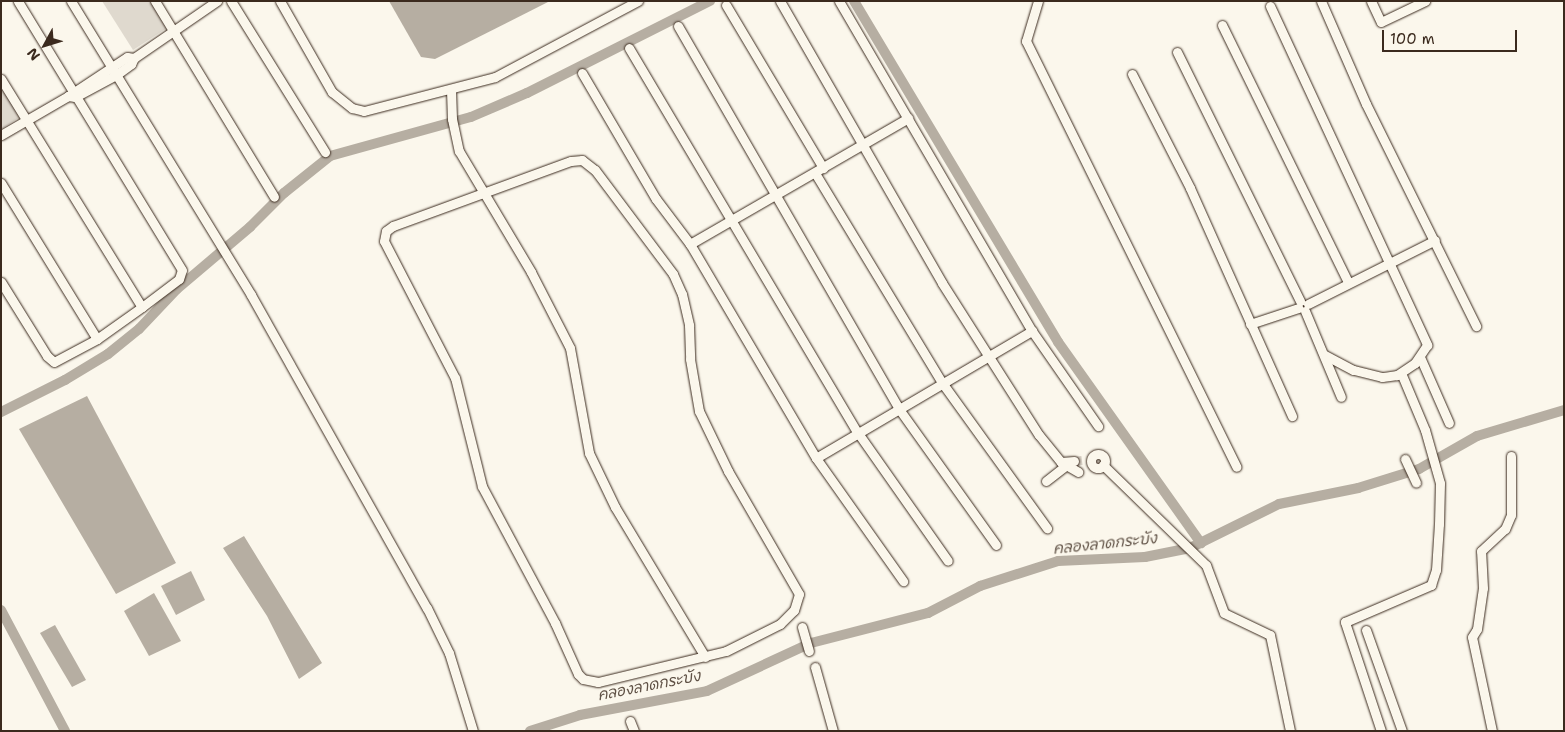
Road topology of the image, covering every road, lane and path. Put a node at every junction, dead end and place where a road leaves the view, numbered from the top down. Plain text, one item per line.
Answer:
1 (18, 1) edge
2 (71, 1) edge
3 (154, 1) edge
4 (218, 1) edge
5 (231, 1) edge
6 (280, 1) edge
7 (638, 1) edge
8 (780, 1) edge
9 (839, 1) edge
10 (1038, 1) edge
11 (1321, 1) edge
12 (1371, 1) edge
13 (1425, 1) edge
14 (726, 5) dead end
15 (1270, 6) dead end
16 (1222, 25) dead end
17 (678, 26) dead end
18 (175, 32) junction
19 (630, 48) dead end
20 (1177, 52) dead end
21 (134, 58) junction
22 (111, 66) junction
23 (582, 73) dead end
24 (1132, 74) dead end
25 (116, 75) junction
26 (1, 78) edge
27 (451, 90) junction
28 (72, 95) junction
29 (908, 118) junction
30 (28, 120) junction
31 (1, 134) edge
32 (862, 145) junction
33 (325, 152) dead end
34 (819, 170) junction
35 (1, 183) edge
36 (484, 192) junction
37 (777, 195) junction
38 (274, 197) dead end
39 (732, 220) junction
40 (1435, 240) junction
41 (690, 244) junction
42 (1388, 262) junction
43 (1, 282) edge
44 (1348, 282) junction
45 (1303, 306) junction
46 (142, 307) junction
47 (1250, 324) junction
48 (1476, 326) dead end
49 (1032, 331) junction
50 (97, 339) junction
51 (1325, 355) junction
52 (989, 357) junction
53 (1420, 358) junction
54 (1401, 373) junction
55 (942, 384) junction
56 (1341, 397) dead end
57 (899, 409) junction
58 (1292, 416) dead end
59 (1449, 423) dead end
60 (1098, 426) dead end
61 (858, 433) junction
62 (1511, 456) dead end
63 (816, 458) junction
64 (1406, 460) dead end
65 (1080, 464) junction
66 (1237, 467) dead end
67 (1046, 481) dead end
68 (1416, 482) dead end
69 (1047, 528) dead end
70 (996, 545) dead end
71 (948, 561) dead end
72 (903, 581) dead end
73 (802, 627) dead end
74 (1366, 630) dead end
75 (809, 651) dead end
76 (704, 658) junction
77 (815, 668) dead end
78 (630, 721) dead end
79 (472, 731) edge
80 (634, 731) edge
81 (833, 731) edge
82 (1290, 731) edge
83 (1381, 731) edge
84 (1402, 731) edge
85 (1492, 731) edge

1 - 28 street
2 - 22 street
3 - 18 street
4 - 18 street
5 - 33 street
6 - 27 street
7 - 27 street
8 - 32 street
9 - 29 street
10 - 66 street
11 - 40 street
12 - 13 street
14 - 34 street
15 - 42 street
16 - 44 street
17 - 37 street
18 - 21 street
18 - 38 street
19 - 39 street
20 - 45 street
21 - 22 street
21 - 25 street
22 - 25 street
22 - 28 street
23 - 41 street
24 - 47 street
25 - 28 street
25 - 79 street
26 - 30 street
27 - 36 street
28 - 30 street
28 - 46 street
29 - 32 street
29 - 49 street
30 - 31 street
30 - 46 street
32 - 34 street
32 - 52 street
34 - 37 street
34 - 55 street
35 - 50 street
36 - 76 street
36 - 76 street
36 - 76 street
37 - 39 street
37 - 57 street
39 - 41 street
39 - 61 street
40 - 42 street
40 - 48 street
41 - 63 street
42 - 44 street
42 - 53 street
43 - 50 street
44 - 45 street
45 - 47 street
45 - 51 street
46 - 50 street
47 - 58 street
49 - 52 street
49 - 60 street
51 - 54 street
51 - 56 street
52 - 55 street
52 - 65 street
53 - 54 street
53 - 59 street
54 - 83 street
55 - 57 street
55 - 69 street
57 - 61 street
57 - 70 street
61 - 63 street
61 - 71 street
62 - 85 street
63 - 72 street
64 - 68 street
65 - 67 street
65 - 82 street
73 - 75 street
74 - 84 street
77 - 81 street
78 - 80 street

